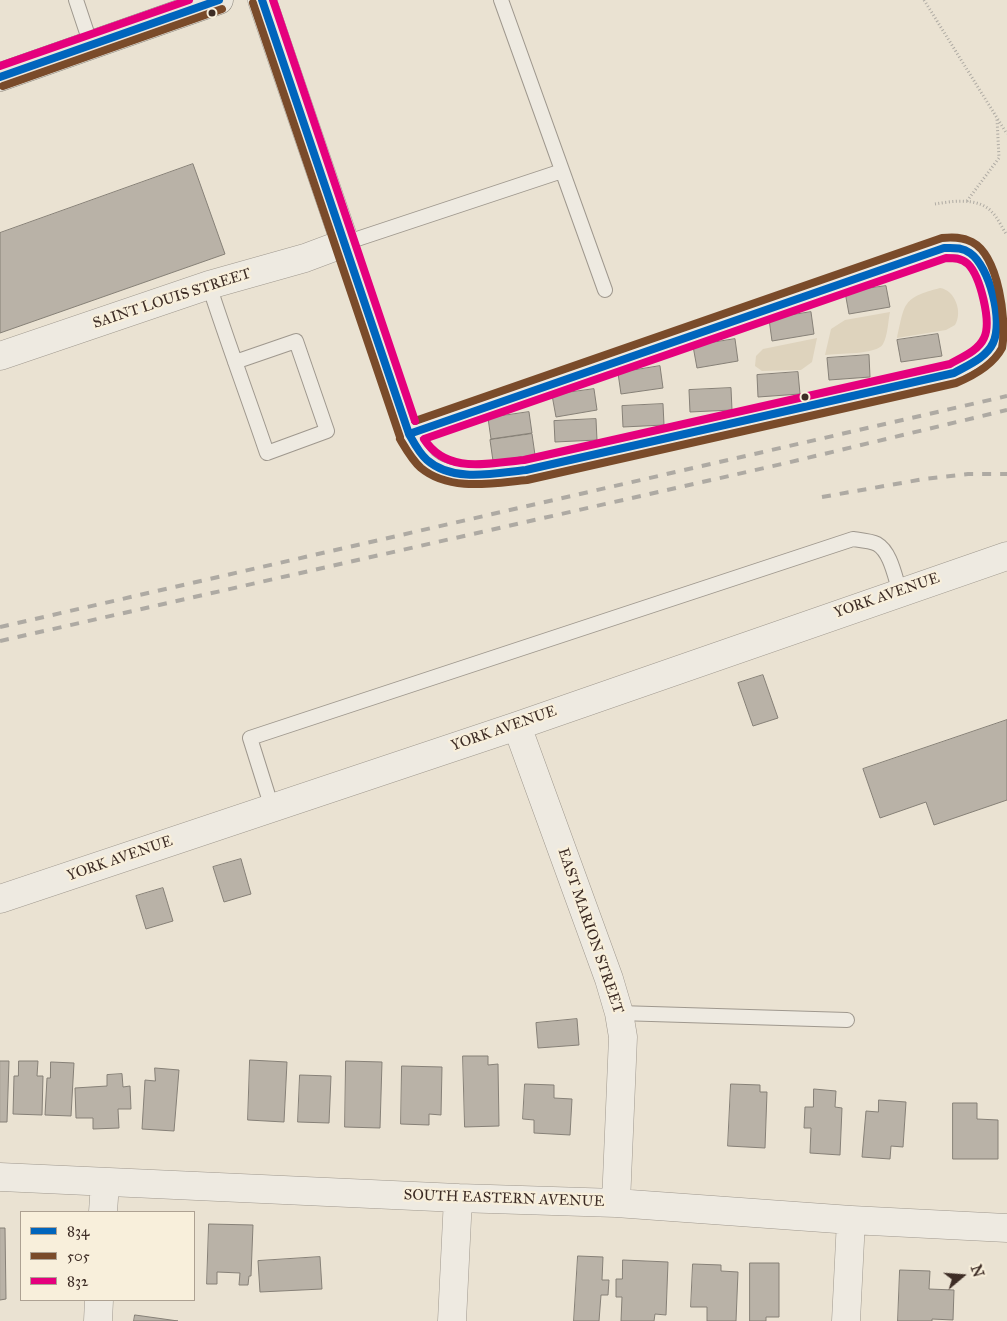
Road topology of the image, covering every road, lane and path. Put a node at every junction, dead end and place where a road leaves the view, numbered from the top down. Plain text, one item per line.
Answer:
1 (76, 0) edge
2 (219, 0) edge
3 (262, 0) edge
4 (501, 0) edge
5 (924, 0) edge
6 (91, 45) junction
7 (0, 77) edge
8 (997, 118) junction
9 (1007, 134) edge
10 (562, 171) junction
11 (967, 200) junction
12 (935, 204) dead end
13 (1005, 230) edge
14 (1007, 235) edge
15 (345, 244) junction
16 (209, 285) junction
17 (605, 290) dead end
18 (0, 356) edge
19 (235, 362) junction
20 (409, 434) junction
21 (1007, 556) edge
22 (900, 592) junction
23 (517, 726) junction
24 (272, 808) junction
25 (0, 899) edge
26 (619, 1014) junction
27 (847, 1020) dead end
28 (0, 1177) edge
29 (105, 1183) junction
30 (458, 1198) junction
31 (616, 1203) junction
32 (103, 1211) edge
33 (851, 1220) junction
34 (1007, 1228) edge
35 (99, 1301) edge
36 (98, 1321) edge
37 (452, 1321) edge
38 (846, 1321) edge

1 - 6 lane
2 - 6 main road
3 - 15 street
4 - 10 lane
5 - 8 path
6 - 7 main road
8 - 9 path
8 - 11 path
10 - 15 lane
10 - 17 lane
11 - 12 path
11 - 13 path
13 - 14 path
15 - 16 street, SAINT LOUIS STREET
15 - 20 lane
16 - 18 street, SAINT LOUIS STREET
16 - 19 lane
19 - 19 lane
20 - 20 lane
21 - 22 street, YORK AVENUE
22 - 23 street, YORK AVENUE
22 - 24 lane
23 - 24 street, YORK AVENUE
23 - 26 street, EAST MARION STREET
24 - 25 street, YORK AVENUE
26 - 27 lane
26 - 31 street, EAST MARION STREET
28 - 29 street, SOUTH EASTERN AVENUE
29 - 30 street, SOUTH EASTERN AVENUE
29 - 32 street
30 - 31 street, SOUTH EASTERN AVENUE
30 - 37 street
31 - 33 street, SOUTH EASTERN AVENUE
33 - 34 street, SOUTH EASTERN AVENUE
33 - 38 street
35 - 36 street

